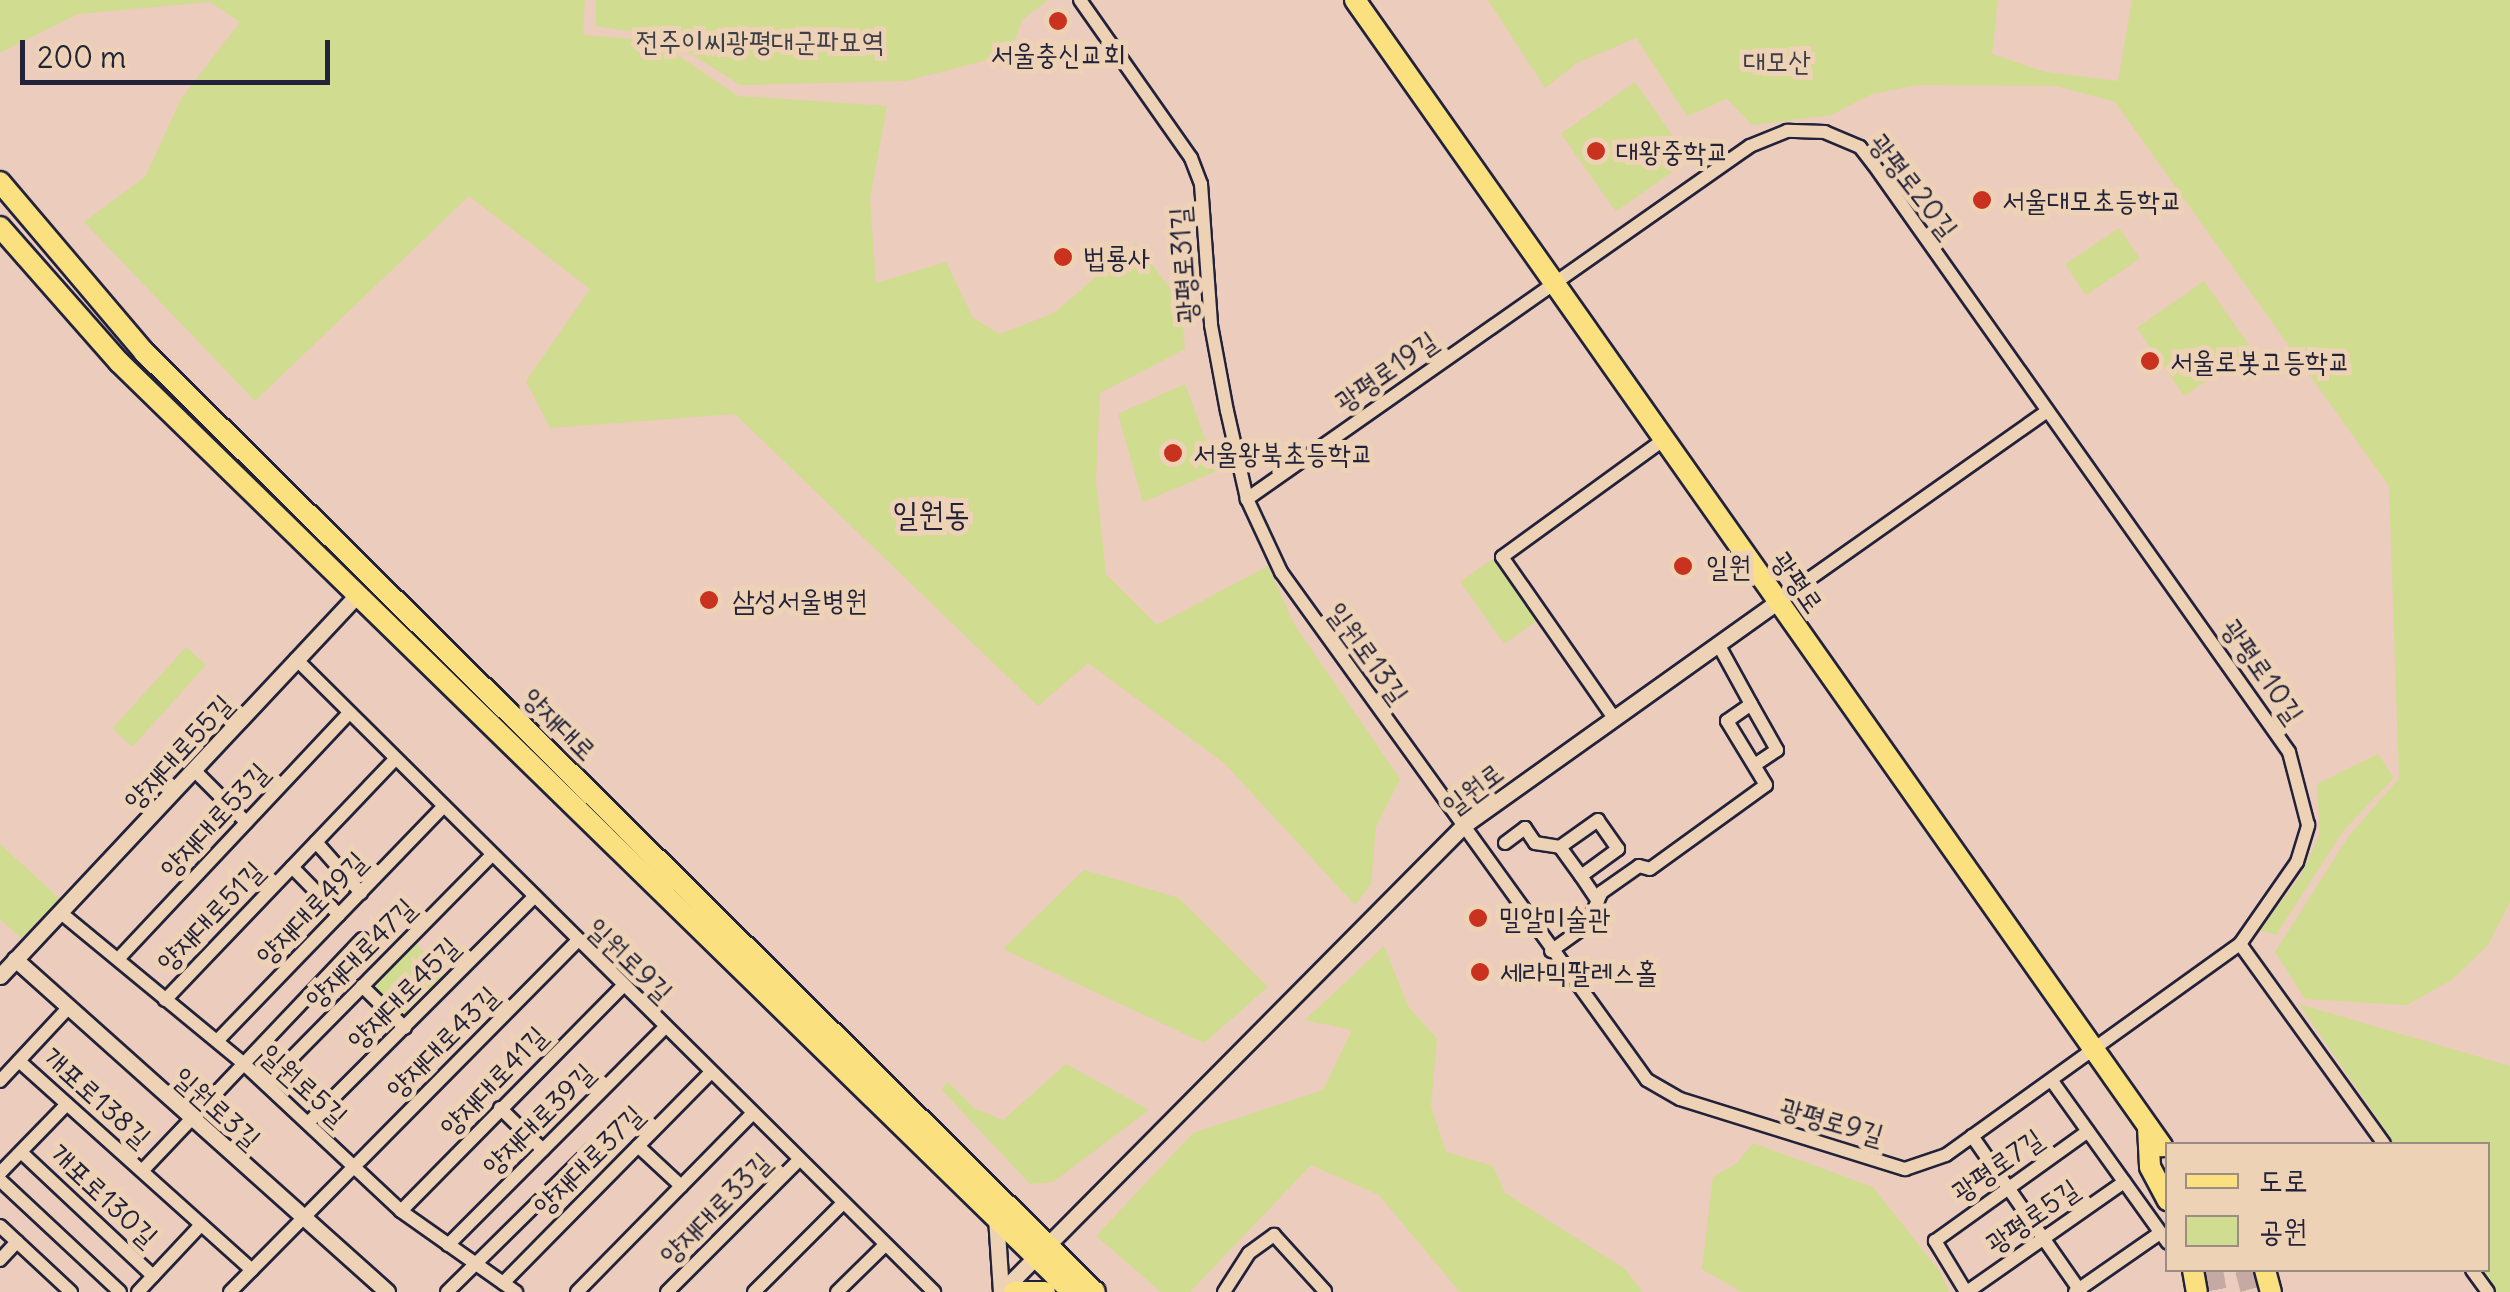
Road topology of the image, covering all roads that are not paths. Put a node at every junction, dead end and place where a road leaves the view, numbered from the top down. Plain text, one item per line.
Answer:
1 (1080, 0) edge
2 (1355, 0) edge
3 (0, 182) edge
4 (0, 226) edge
5 (1553, 284) junction
6 (2047, 411) junction
7 (1663, 440) junction
8 (2105, 493) joint
9 (1247, 499) junction
10 (374, 577) junction
11 (357, 595) junction
12 (1778, 601) junction
13 (1718, 644) junction
14 (296, 660) junction
15 (1751, 704) junction
16 (347, 715) junction
17 (1614, 718) junction
18 (394, 761) junction
19 (1754, 766) junction
20 (196, 772) junction
21 (442, 809) junction
22 (246, 822) junction
23 (1463, 826) junction
24 (316, 842) junction
25 (1505, 843) dead end
26 (1560, 847) junction
27 (490, 857) junction
28 (292, 867) junction
29 (1580, 876) junction
30 (360, 892) junction
31 (532, 899) junction
32 (1598, 900) junction
33 (61, 913) junction
34 (339, 915) junction
35 (362, 939) dead end
36 (576, 942) junction
37 (2240, 944) junction
38 (1551, 951) junction
39 (118, 958) junction
40 (15, 960) junction
41 (0, 976) edge
42 (362, 986) junction
43 (622, 987) junction
44 (164, 1000) junction
45 (68, 1008) junction
46 (405, 1028) junction
47 (664, 1028) junction
48 (216, 1041) junction
49 (2096, 1049) junction
50 (19, 1061) junction
51 (243, 1063) junction
52 (710, 1073) junction
53 (1647, 1080) joint
54 (0, 1081) edge
55 (2052, 1081) junction
56 (266, 1084) junction
57 (67, 1104) junction
58 (500, 1108) junction
59 (752, 1114) junction
60 (190, 1117) junction
61 (309, 1122) junction
62 (2148, 1126) junction
63 (2088, 1131) junction
64 (1972, 1136) junction
65 (2166, 1142) edge
66 (2383, 1142) edge
67 (638, 1146) junction
68 (592, 1149) dead end
69 (543, 1150) junction
70 (21, 1152) junction
71 (798, 1160) junction
72 (355, 1166) junction
73 (142, 1171) junction
74 (0, 1177) edge
75 (2124, 1182) junction
76 (681, 1186) junction
77 (2008, 1188) junction
78 (2165, 1195) edge
79 (843, 1203) junction
80 (401, 1210) junction
81 (996, 1217) junction
82 (302, 1219) junction
83 (200, 1225) junction
84 (0, 1226) edge
85 (2164, 1238) edge
86 (2044, 1239) junction
87 (17, 1242) junction
88 (885, 1244) junction
89 (448, 1246) junction
90 (1041, 1251) junction
91 (0, 1260) edge
92 (474, 1264) junction
93 (252, 1270) junction
94 (153, 1276) junction
95 (502, 1283) junction
96 (62, 1289) edge
97 (380, 1290) edge
98 (928, 1290) edge
99 (1325, 1291) edge
100 (2078, 1291) edge
101 (120, 1292) edge
102 (138, 1292) edge
103 (230, 1292) edge
104 (447, 1292) edge
105 (516, 1292) edge
106 (577, 1292) edge
107 (667, 1292) edge
108 (754, 1292) edge
109 (837, 1292) edge
110 (1001, 1292) edge
111 (1014, 1292) edge
112 (1045, 1292) edge
113 (1072, 1292) edge
114 (1095, 1292) edge
115 (1224, 1292) edge
116 (1967, 1292) edge

1 - 9 street, 광평로31길
2 - 5 main road, 광평로
3 - 10 main road, 양재대로
4 - 11 main road, 양재대로
5 - 6 street, 광평로20길
5 - 7 main road, 광평로
5 - 9 street, 광평로19길
6 - 8 street, 광평로20길
6 - 12 street, 일원로
7 - 12 main road, 광평로
7 - 17 street
8 - 37 street, 광평로10길
9 - 23 street, 일원로13길
10 - 11 street, 양재대로55길
10 - 90 main road, 양재대로
11 - 14 street, 양재대로55길
11 - 81 main road, 양재대로
12 - 13 street, 일원로
12 - 49 main road, 광평로
13 - 15 street
13 - 17 street, 일원로
14 - 16 street, 일원로9길
14 - 20 street, 양재대로55길
15 - 19 street
15 - 19 street
16 - 18 street, 일원로9길
16 - 22 street, 양재대로53길
17 - 23 street, 일원로
18 - 21 street, 일원로9길
18 - 24 street, 양재대로51길
19 - 32 street
20 - 22 street
20 - 33 street, 양재대로55길
21 - 27 street, 일원로9길
21 - 30 street, 양재대로49길
22 - 39 street, 양재대로53길
23 - 38 street, 일원로13길
23 - 90 street, 일원로
24 - 28 street, 양재대로51길
24 - 30 street
25 - 26 street
26 - 29 street
26 - 29 street
27 - 31 street, 일원로9길
27 - 42 street, 양재대로47길
28 - 34 street, 양재대로51길
28 - 44 street, 양재대로51길
29 - 32 street
30 - 34 street, 양재대로49길
31 - 36 street, 일원로9길
31 - 46 street, 양재대로45길
32 - 38 street
33 - 39 street, 일원로5길
33 - 40 street, 양재대로55길
34 - 48 street, 양재대로49길
35 - 51 street
36 - 43 street, 일원로9길
36 - 72 street, 양재대로43길
37 - 49 street, 광평로10길
37 - 66 street
38 - 53 street, 일원로13길
39 - 44 street, 일원로5길
40 - 41 street, 양재대로55길
40 - 45 street, 일원로3길
42 - 46 street
42 - 56 street, 양재대로47길
43 - 47 street, 일원로9길
43 - 58 street, 양재대로41길
44 - 48 street, 일원로5길
45 - 50 street, 개포로138길
45 - 60 street, 일원로3길
46 - 61 street, 양재대로45길
47 - 52 street, 일원로9길
47 - 69 street, 양재대로39길
48 - 51 street, 일원로5길
49 - 55 street, 광평로9길
49 - 62 main road, 광평로
50 - 54 street, 개포로138길
50 - 57 street, 개포로138길
51 - 56 street, 일원로5길
51 - 60 street
52 - 59 street, 일원로9길
52 - 67 street, 양재대로37길
53 - 64 street, 광평로9길
55 - 63 street
55 - 64 street, 광평로9길
56 - 61 street, 일원로5길
57 - 70 street
57 - 73 street, 개포로138길
58 - 69 street
58 - 80 street, 양재대로41길
59 - 71 street, 일원로9길
59 - 76 street
60 - 73 street
60 - 82 street, 일원로3길
61 - 72 street, 일원로5길
62 - 65 main road, 광평로
62 - 78 main road
63 - 75 street
63 - 77 street, 광평로7길
64 - 77 street
67 - 76 street
67 - 95 street, 양재대로37길
68 - 92 street
69 - 89 street, 양재대로39길
70 - 74 street
70 - 94 street, 개포로130길
71 - 79 street, 일원로9길
71 - 107 street, 양재대로33길
72 - 80 street, 일원로5길
72 - 82 street, 양재대로43길
73 - 83 street, 개포로138길
74 - 101 street
75 - 85 street
75 - 86 street, 광평로5길
76 - 106 street
77 - 86 street
77 - 116 street, 광평로7길
79 - 88 street, 일원로9길
79 - 108 street
80 - 89 street, 일원로5길
81 - 90 main road, 양재대로
81 - 110 street
82 - 93 street, 양재대로43길
82 - 97 street, 일원로3길
83 - 93 street, 개포로138길
83 - 94 street, 개포로130길
84 - 87 street
85 - 100 street
86 - 100 street
86 - 116 street, 광평로5길
87 - 91 street
87 - 96 street
88 - 98 street, 일원로9길
88 - 109 street
89 - 92 street, 일원로5길
90 - 110 street, 일원로
90 - 113 main road, 양재대로
90 - 114 main road, 양재대로
92 - 95 street, 일원로5길
92 - 104 street
93 - 103 street, 양재대로43길
94 - 102 street, 개포로130길
95 - 105 street, 일원로5길
99 - 115 street
111 - 112 main road

